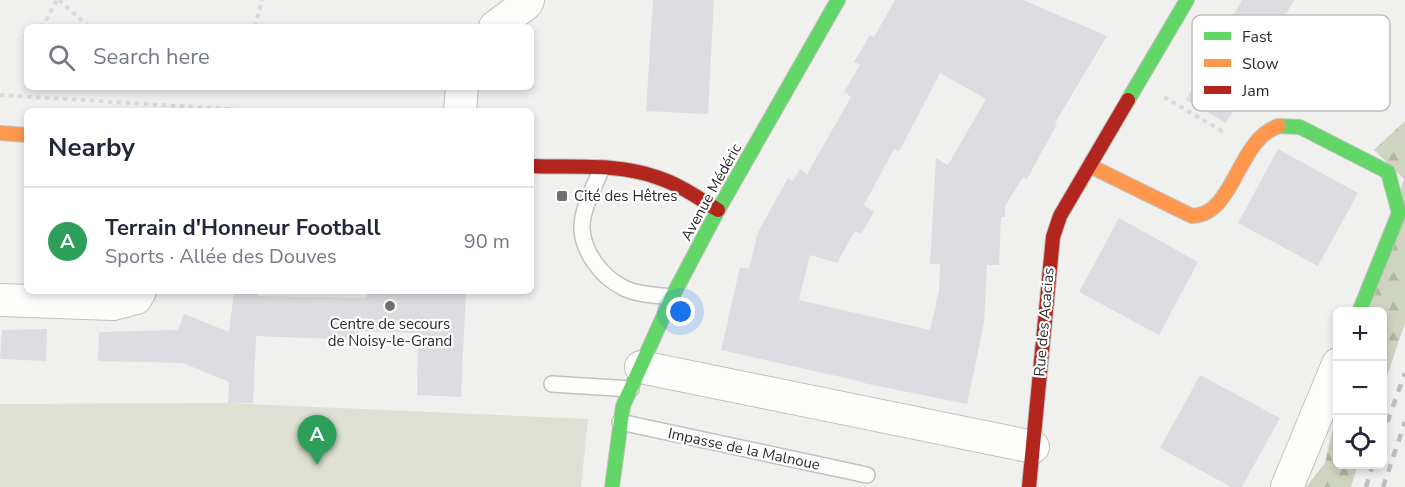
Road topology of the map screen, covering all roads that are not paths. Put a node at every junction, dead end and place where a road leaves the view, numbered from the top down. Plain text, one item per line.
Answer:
1 (528, 0) edge
2 (838, 0) edge
3 (1182, 2) edge
4 (499, 24) edge
5 (462, 90) edge
6 (460, 108) edge
7 (0, 133) edge
8 (24, 135) edge
9 (534, 166) edge
10 (1090, 166) junction
11 (602, 168) junction
12 (718, 210) junction
13 (138, 294) edge
14 (672, 297) junction
15 (0, 300) edge
16 (1361, 307) edge
17 (1333, 376) edge
18 (636, 378) junction
19 (552, 384) dead end
20 (620, 422) junction
21 (1033, 447) junction
22 (867, 476) dead end
23 (612, 487) edge
24 (1029, 487) edge
25 (1287, 487) edge

1 - 4 street
2 - 12 street, Avenue Médéric
3 - 10 street, Rue des Acacias
5 - 6 street
7 - 8 street
9 - 11 street
10 - 16 street
10 - 21 street, Rue des Acacias
11 - 12 street
11 - 14 lane
12 - 14 street, Avenue Médéric
13 - 15 street
14 - 18 street, Avenue Médéric
17 - 25 street
18 - 19 lane
18 - 20 street, Avenue Médéric
18 - 21 street
20 - 22 lane, Impasse de la Malnoue
20 - 23 street, Avenue Médéric
21 - 24 street, Rue des Acacias

